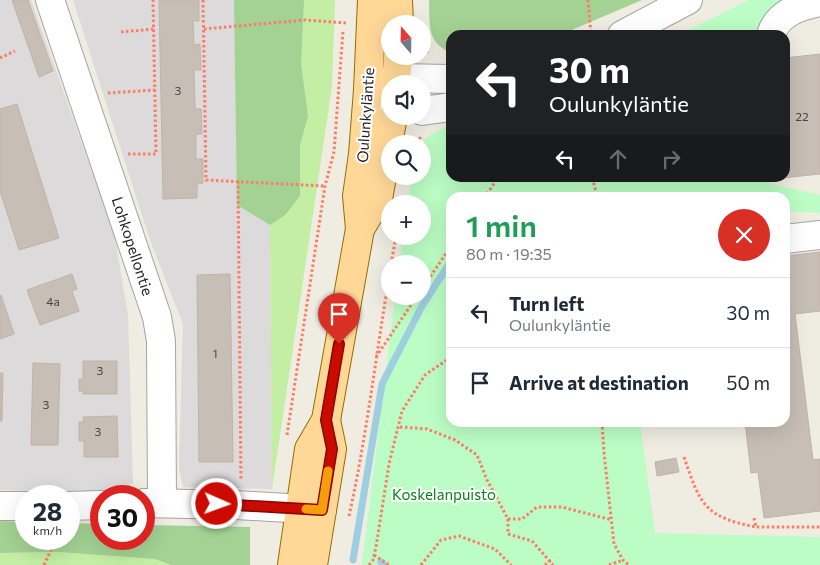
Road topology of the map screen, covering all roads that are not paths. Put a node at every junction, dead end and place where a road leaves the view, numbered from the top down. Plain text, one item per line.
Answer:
1 (50, 0) edge
2 (372, 0) edge
3 (398, 0) edge
4 (688, 0) edge
5 (820, 2) edge
6 (399, 15) edge
7 (631, 30) edge
8 (772, 30) edge
9 (397, 73) edge
10 (446, 78) edge
11 (368, 90) junction
12 (381, 101) edge
13 (446, 108) edge
14 (431, 110) edge
15 (391, 125) edge
16 (360, 229) junction
17 (820, 235) edge
18 (790, 238) edge
19 (154, 485) edge
20 (155, 503) edge
21 (0, 506) edge
22 (15, 506) edge
23 (311, 509) junction
24 (292, 565) edge
25 (313, 565) edge

1 - 19 street, Lohkopellontie
2 - 11 main road, Oulunkyläntie
3 - 6 main road
4 - 7 street
5 - 8 street
9 - 10 street
9 - 11 street
11 - 12 street
11 - 16 main road, Oulunkyläntie
13 - 14 street
15 - 16 main road, Oulunkyläntie
16 - 23 main road, Oulunkyläntie
17 - 18 street
20 - 23 street
21 - 22 street
23 - 24 main road, Oulunkyläntie
23 - 25 main road, Oulunkyläntie

